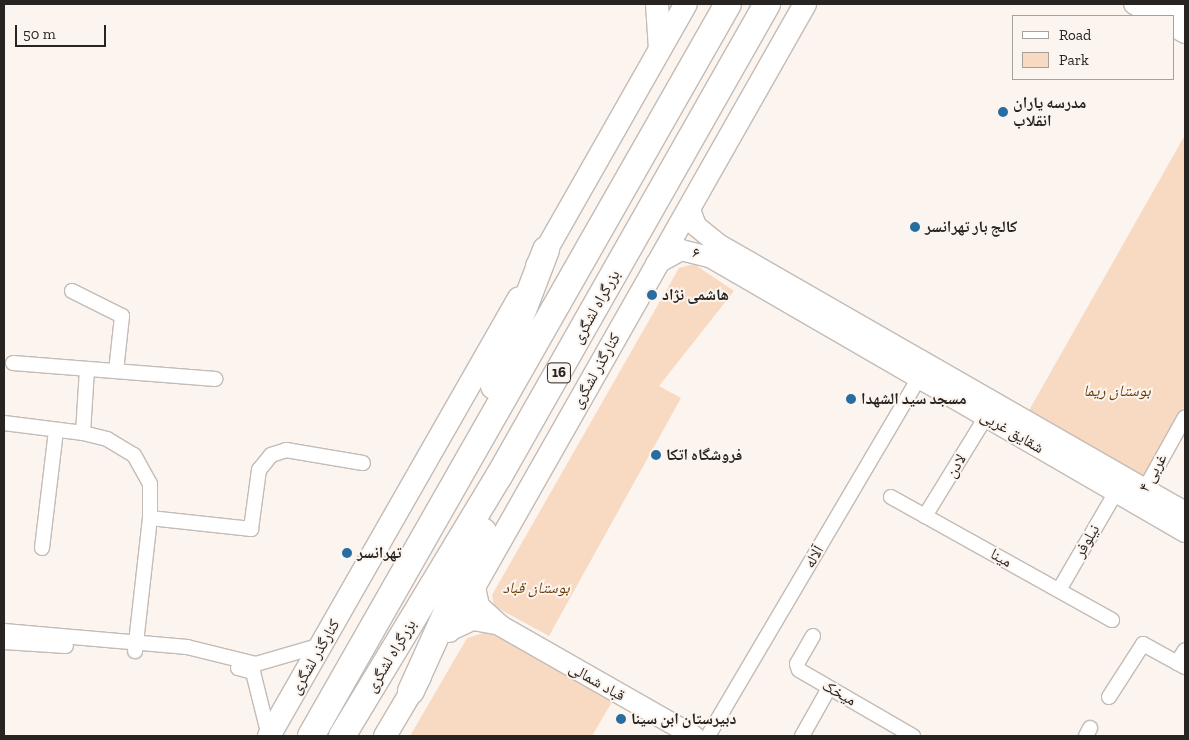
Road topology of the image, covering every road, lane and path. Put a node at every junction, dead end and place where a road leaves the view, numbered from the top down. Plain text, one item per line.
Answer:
1 (656, 4) edge
2 (686, 4) edge
3 (728, 4) edge
4 (767, 4) edge
5 (805, 4) edge
6 (1134, 4) edge
7 (1168, 4) edge
8 (1185, 14) edge
9 (1154, 15) edge
10 (1174, 27) edge
11 (1185, 33) edge
12 (660, 49) junction
13 (690, 210) junction
14 (546, 250) junction
15 (714, 250) junction
16 (656, 264) junction
17 (72, 291) dead end
18 (872, 341) junction
19 (13, 364) dead end
20 (564, 365) junction
21 (87, 369) junction
22 (116, 371) junction
23 (919, 378) junction
24 (216, 379) dead end
25 (986, 417) junction
26 (1185, 417) edge
27 (4, 423) edge
28 (56, 430) junction
29 (83, 433) junction
30 (363, 464) dead end
31 (465, 464) junction
32 (1116, 492) junction
33 (1141, 496) junction
34 (891, 497) dead end
35 (1185, 512) edge
36 (925, 516) junction
37 (150, 518) junction
38 (1185, 532) edge
39 (42, 548) dead end
40 (475, 587) junction
41 (1059, 590) junction
42 (1112, 620) dead end
43 (502, 626) junction
44 (4, 631) edge
45 (449, 631) junction
46 (813, 636) dead end
47 (4, 642) edge
48 (321, 645) junction
49 (136, 647) junction
50 (1185, 650) edge
51 (1181, 665) edge
52 (829, 688) junction
53 (411, 691) junction
54 (1109, 697) dead end
55 (269, 736) edge
56 (311, 736) edge
57 (342, 736) edge
58 (385, 736) edge
59 (694, 736) edge
60 (708, 736) edge
61 (802, 736) edge
62 (913, 736) edge

1 - 12 main road
2 - 12 main road, کنارگذر لشگری
3 - 31 highway, بزرگراه لشگری / 16
4 - 20 highway, بزرگراه لشگری / 16
5 - 13 main road, کنارگذر لشگری
6 - 9 street
7 - 8 street
10 - 11 street
12 - 14 main road, کنارگذر لشگری
13 - 15 street
13 - 16 main road, کنارگذر لشگری
14 - 31 highway
14 - 48 main road, کنارگذر لشگری
15 - 16 street, ۶
15 - 18 street, شقایق غربی
16 - 40 main road, کنارگذر لشگری
17 - 22 street
18 - 23 street, شقایق غربی
18 - 33 street, شقایق غربی
19 - 21 street
20 - 53 highway
20 - 57 highway, بزرگراه لشگری / 16
21 - 22 street
21 - 29 street
22 - 24 street
23 - 25 street, شقایق غربی
23 - 60 street, آلاله
25 - 32 street, شقایق غربی
25 - 36 street, لادن
26 - 33 street, ۴ غربی
27 - 28 street
28 - 29 street
28 - 39 street
29 - 37 street
30 - 37 street
31 - 56 highway, بزرگراه لشگری / 16
32 - 33 street, شقایق غربی
32 - 41 street, نیلوفر
33 - 35 street, شقایق غربی
33 - 38 street, شقایق غربی
34 - 36 street, مینا
36 - 41 street, مینا
37 - 49 street
40 - 43 street
40 - 45 main road, کنارگذر لشگری
41 - 42 street, مینا
43 - 45 street
43 - 59 street, قباد شمالی
44 - 49 street
45 - 53 main road, کنارگذر لشگری
46 - 52 street, میخک
47 - 49 street
48 - 49 street
48 - 55 main road, کنارگذر لشگری
49 - 55 street
50 - 51 street
51 - 54 street
52 - 61 street
52 - 62 street, میخک
53 - 58 main road, کنارگذر لشگری

